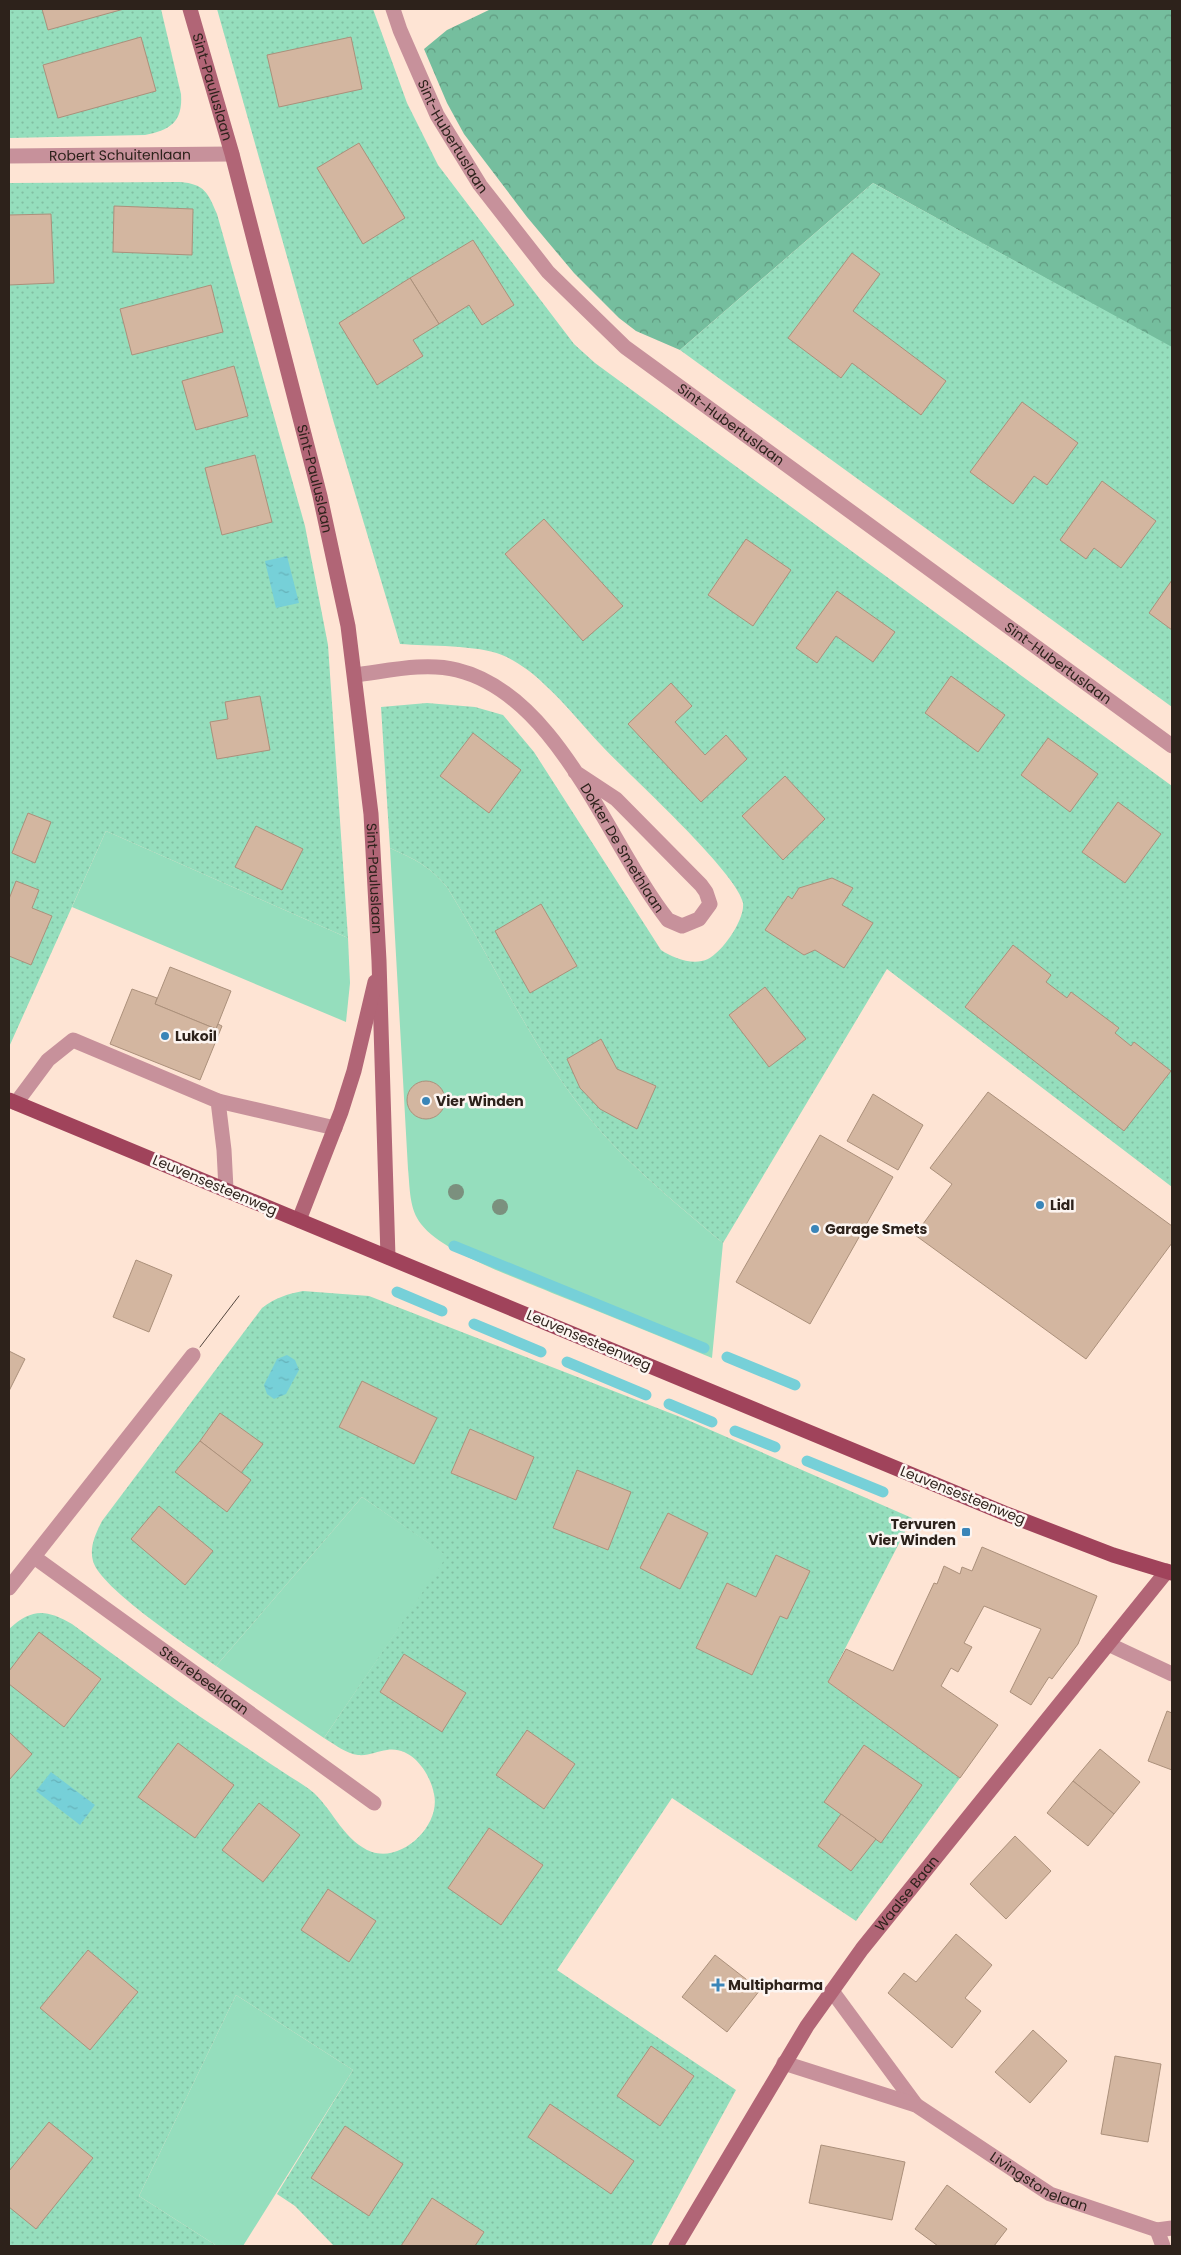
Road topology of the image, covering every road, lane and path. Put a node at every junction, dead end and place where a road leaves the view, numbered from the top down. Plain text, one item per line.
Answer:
1 (190, 9) edge
2 (393, 9) edge
3 (232, 154) junction
4 (9, 156) edge
5 (356, 675) junction
6 (1172, 746) edge
7 (575, 772) junction
8 (379, 961) junction
9 (12, 1101) edge
10 (218, 1101) junction
11 (335, 1128) junction
12 (226, 1189) junction
13 (299, 1220) junction
14 (388, 1257) junction
15 (193, 1355) dead end
16 (34, 1557) junction
17 (1170, 1570) edge
18 (9, 1588) edge
19 (1108, 1644) junction
20 (1172, 1674) edge
21 (374, 1803) dead end
22 (832, 1991) junction
23 (784, 2064) junction
24 (916, 2105) junction
25 (1165, 2229) edge
26 (676, 2246) edge
27 (1163, 2246) edge

1 - 3 street, Sint-Pauluslaan
2 - 6 street, Sint-Hubertuslaan
3 - 4 street, Robert Schuitenlaan
3 - 5 street, Sint-Pauluslaan
5 - 7 street, Dokter De Smethlaan
5 - 8 street, Sint-Pauluslaan
7 - 7 street, Dokter De Smethlaan
8 - 11 street, Sint-Pauluslaan
8 - 14 street, Sint-Pauluslaan
9 - 10 street
9 - 12 main road, Leuvensesteenweg
10 - 11 street
10 - 12 street
11 - 13 street, Sint-Pauluslaan
12 - 13 main road, Leuvensesteenweg
13 - 14 main road, Leuvensesteenweg
14 - 17 main road, Leuvensesteenweg
15 - 16 street
16 - 18 street
16 - 21 street, Sterrebeeklaan
17 - 19 street, Waalse Baan
19 - 20 street
19 - 22 street, Waalse Baan
22 - 23 street, Waalse Baan
22 - 24 street, Livingstonelaan
23 - 24 street, Livingstonelaan
23 - 26 street, Waalse Baan
24 - 25 street, Livingstonelaan
25 - 27 street

